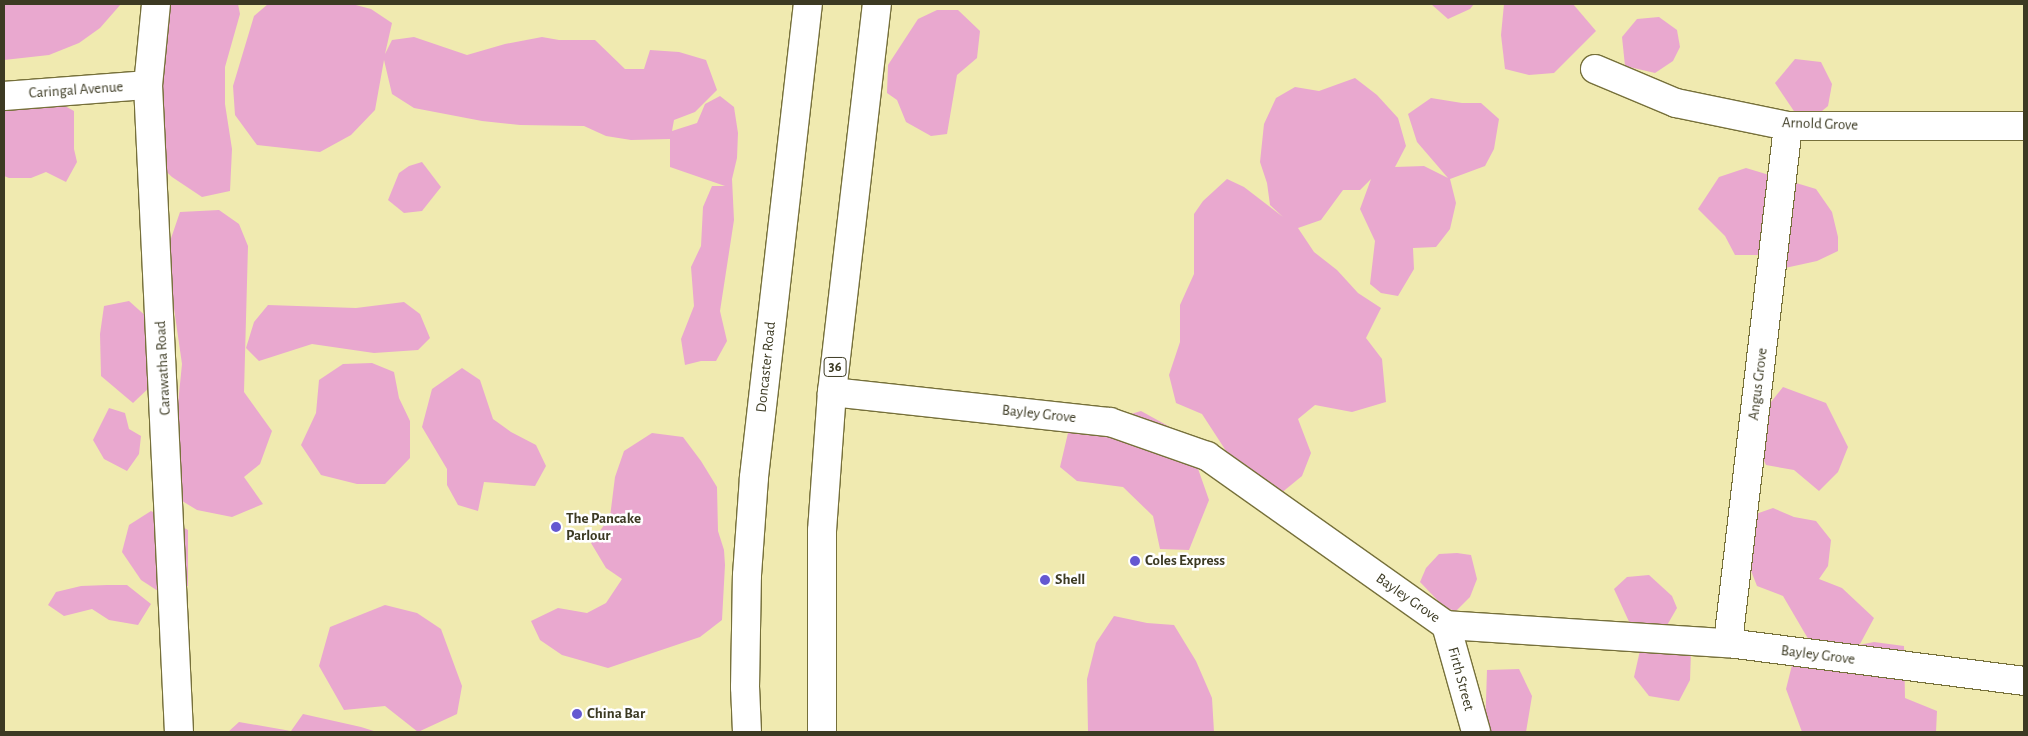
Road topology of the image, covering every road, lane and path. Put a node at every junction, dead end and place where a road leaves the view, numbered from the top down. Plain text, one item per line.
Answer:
1 (156, 4) edge
2 (808, 4) edge
3 (877, 4) edge
4 (1595, 69) dead end
5 (148, 85) junction
6 (4, 96) edge
7 (1788, 126) junction
8 (2024, 126) edge
9 (832, 392) junction
10 (1446, 625) junction
11 (1728, 643) junction
12 (2024, 681) edge
13 (179, 732) edge
14 (748, 732) edge
15 (822, 732) edge
16 (1476, 732) edge

1 - 5 street, Carawatha Road
2 - 14 street, Doncaster Road
3 - 9 street, 36
4 - 7 street, Arnold Grove
5 - 6 street, Caringal Avenue
5 - 13 street, Carawatha Road
7 - 8 street, Arnold Grove
7 - 11 street, Angus Grove
9 - 10 street, Bayley Grove
9 - 15 street, 36
10 - 11 street, Bayley Grove
10 - 16 street, Firth Street
11 - 12 street, Bayley Grove

